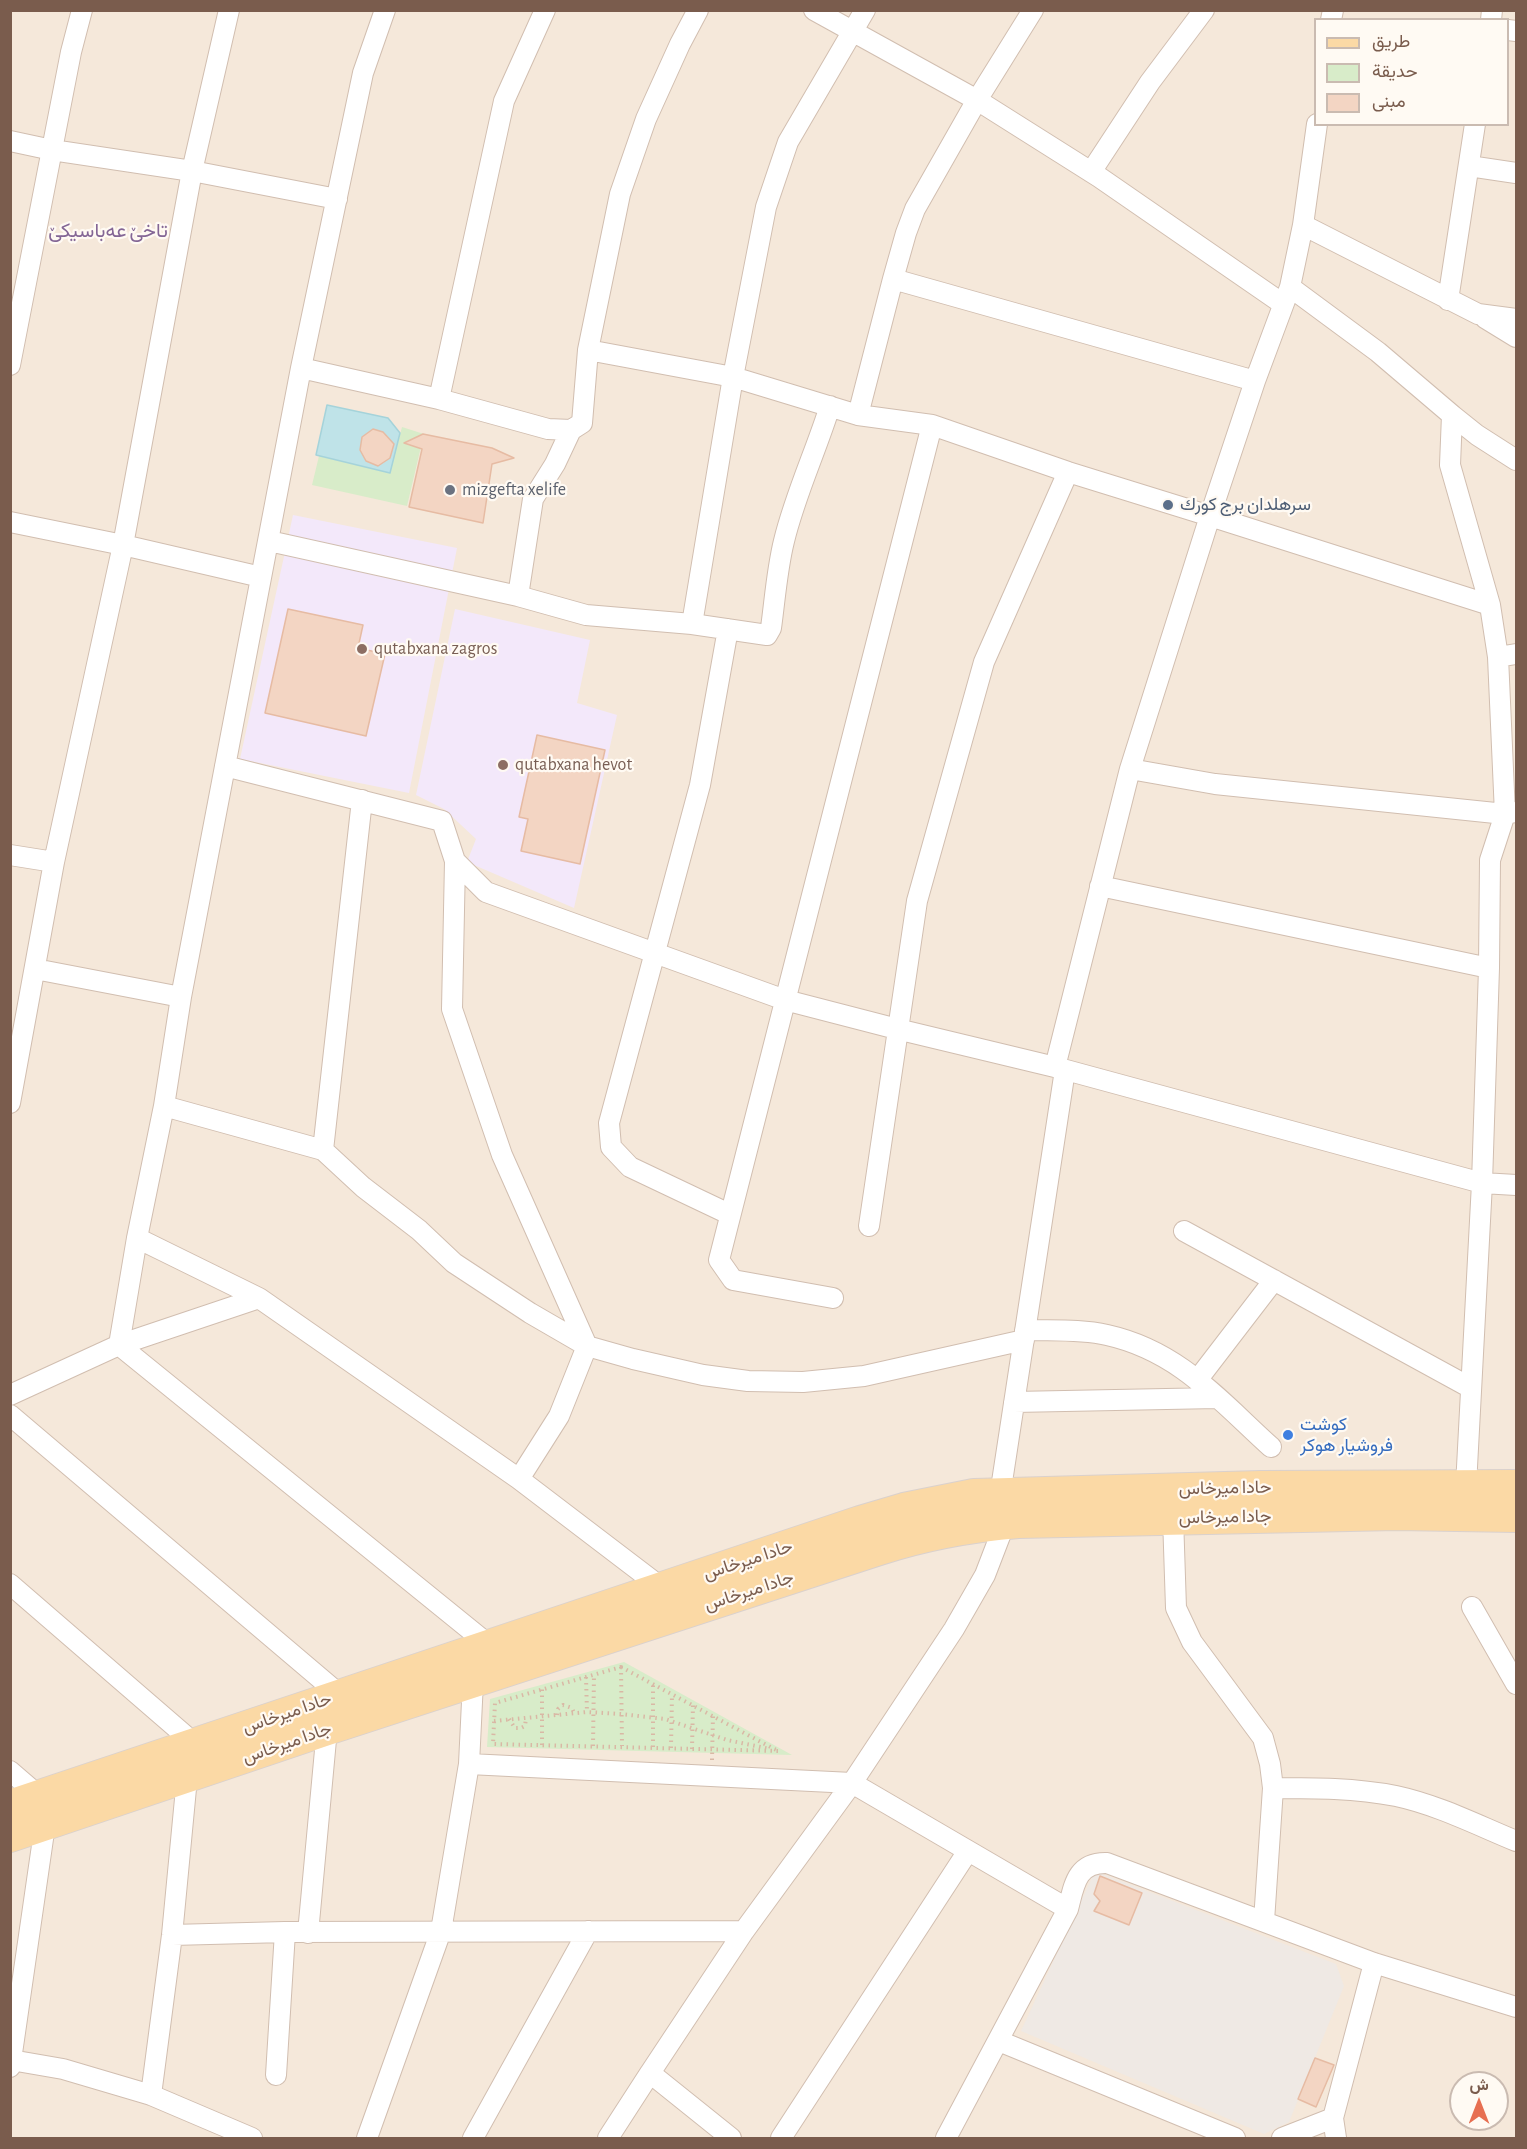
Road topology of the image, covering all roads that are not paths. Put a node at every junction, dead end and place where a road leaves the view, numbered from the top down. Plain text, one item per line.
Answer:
1 (82, 10) edge
2 (229, 10) edge
3 (385, 10) edge
4 (545, 10) edge
5 (698, 10) edge
6 (814, 10) edge
7 (865, 10) edge
8 (1033, 10) edge
9 (1204, 10) edge
10 (853, 33) junction
11 (977, 100) junction
12 (1317, 126) edge
13 (1475, 126) edge
14 (10, 141) edge
15 (52, 150) junction
16 (1469, 166) junction
17 (192, 171) junction
18 (1091, 172) junction
19 (1516, 173) edge
20 (337, 199) junction
21 (1302, 225) junction
22 (892, 279) junction
23 (1286, 296) junction
24 (1448, 300) junction
25 (1478, 314) junction
26 (1516, 320) edge
27 (1516, 337) edge
28 (588, 350) junction
29 (10, 365) edge
30 (301, 368) junction
31 (733, 377) junction
32 (1255, 381) junction
33 (440, 399) junction
34 (830, 406) junction
35 (858, 415) junction
36 (1452, 415) junction
37 (932, 425) junction
38 (571, 430) junction
39 (1516, 460) edge
40 (1068, 472) junction
41 (1210, 516) junction
42 (10, 522) edge
43 (269, 541) junction
44 (123, 545) junction
45 (261, 577) junction
46 (518, 596) junction
47 (1490, 605) junction
48 (692, 624) junction
49 (728, 629) junction
50 (1507, 656) edge
51 (225, 766) junction
52 (1130, 769) junction
53 (362, 800) junction
54 (1511, 813) edge
55 (10, 855) edge
56 (455, 861) junction
57 (54, 862) junction
58 (1100, 886) junction
59 (654, 951) junction
60 (1489, 968) junction
61 (35, 969) junction
62 (181, 998) junction
63 (785, 1000) junction
64 (897, 1029) junction
65 (1060, 1068) junction
66 (10, 1103) edge
67 (164, 1106) junction
68 (323, 1150) junction
69 (1482, 1183) junction
70 (1516, 1185) edge
71 (729, 1214) junction
72 (869, 1226) dead end
73 (1184, 1232) dead end
74 (137, 1238) junction
75 (1274, 1280) junction
76 (259, 1298) junction
77 (833, 1298) dead end
78 (1024, 1335) junction
79 (119, 1346) junction
80 (587, 1346) junction
81 (1198, 1379) junction
82 (1471, 1388) junction
83 (10, 1395) edge
84 (1217, 1398) junction
85 (1014, 1402) junction
86 (10, 1415) edge
87 (1271, 1447) dead end
88 (519, 1479) junction
89 (1466, 1486) junction
90 (1516, 1486) edge
91 (1003, 1509) junction
92 (1516, 1516) edge
93 (1173, 1517) junction
94 (10, 1584) edge
95 (662, 1588) junction
96 (1472, 1607) dead end
97 (489, 1645) junction
98 (474, 1681) junction
99 (1516, 1682) edge
100 (340, 1695) junction
101 (327, 1729) junction
102 (195, 1744) junction
103 (469, 1764) junction
104 (10, 1771) edge
105 (187, 1778) junction
106 (852, 1783) junction
107 (1273, 1788) junction
108 (32, 1809) edge
109 (10, 1836) edge
110 (1516, 1841) edge
111 (968, 1851) junction
112 (1068, 1909) junction
113 (1264, 1921) junction
114 (441, 1931) junction
115 (588, 1931) junction
116 (744, 1931) junction
117 (285, 1932) junction
118 (308, 1933) junction
119 (172, 1935) junction
120 (1374, 1963) junction
121 (1516, 2007) edge
122 (999, 2041) junction
123 (11, 2064) edge
124 (650, 2073) junction
125 (276, 2075) dead end
126 (151, 2095) junction
127 (1333, 2118) junction
128 (252, 2139) edge
129 (367, 2139) edge
130 (473, 2139) edge
131 (608, 2139) edge
132 (731, 2139) edge
133 (781, 2139) edge
134 (946, 2139) edge
135 (1235, 2139) edge
136 (1282, 2139) edge
137 (1336, 2139) edge

1 - 15 street
2 - 17 street
3 - 20 street
4 - 33 street
5 - 28 street
6 - 10 street
7 - 10 street
8 - 11 street
9 - 18 street
10 - 11 street
10 - 31 street
11 - 18 street
11 - 22 street
12 - 21 street
13 - 16 street
14 - 15 street
15 - 17 street
15 - 29 street
16 - 19 street
16 - 24 street
17 - 20 street
17 - 44 street
18 - 23 street
20 - 30 street
21 - 23 street
21 - 24 street
22 - 32 street
22 - 35 street
23 - 32 street
23 - 36 street
24 - 25 street
25 - 26 street
25 - 27 street
28 - 31 street
28 - 38 street
30 - 33 street
30 - 43 street
31 - 34 street
31 - 48 street
32 - 41 street
33 - 38 street
34 - 35 street
34 - 49 street
35 - 37 street
36 - 39 street
36 - 47 street
37 - 40 street
37 - 63 street
38 - 46 street
40 - 41 street
40 - 64 street
41 - 47 street
41 - 52 street
42 - 44 street
43 - 45 street
43 - 46 street
44 - 45 street
44 - 57 street
45 - 51 street
46 - 48 street
47 - 50 street
48 - 49 street
49 - 59 street
50 - 54 street
51 - 53 street
51 - 62 street
52 - 54 street
52 - 58 street
53 - 56 street
53 - 68 street
54 - 60 street
55 - 57 street
56 - 59 street
56 - 80 street
57 - 61 street
58 - 60 street
58 - 65 street
59 - 63 street
59 - 71 street
60 - 69 street
61 - 62 street
61 - 66 street
62 - 67 street
63 - 64 street
63 - 71 street
64 - 65 street
64 - 72 street
65 - 69 street
65 - 78 street
67 - 68 street
67 - 74 street
68 - 80 street
69 - 70 street
69 - 82 street
71 - 77 street
73 - 75 street
74 - 76 street
74 - 79 street
75 - 81 street
75 - 82 street
76 - 79 street
76 - 88 street
78 - 80 street
78 - 81 street
78 - 85 street
79 - 83 street
79 - 97 street
80 - 88 street
81 - 84 street
82 - 89 street
84 - 85 street
84 - 87 street
85 - 91 street
86 - 100 street
88 - 95 street
89 - 90 main road, حادا ميرخاس
89 - 91 main road, حادا ميرخاس
91 - 93 main road, جادا ميرخاس
91 - 95 main road, حادا ميرخاس
91 - 98 main road, جادا ميرخاس
91 - 106 street
92 - 93 main road, جادا ميرخاس
93 - 107 street
94 - 102 street
95 - 97 main road, حادا ميرخاس
96 - 99 street
97 - 100 main road, حادا ميرخاس
98 - 101 main road, جادا ميرخاس
98 - 103 street
100 - 102 main road, حادا ميرخاس
101 - 105 main road, جادا ميرخاس
101 - 118 street
102 - 108 main road, حادا ميرخاس
103 - 106 street
103 - 114 street
104 - 108 street
105 - 108 main road, جادا ميرخاس
105 - 119 street
106 - 111 street
106 - 116 street
107 - 110 street
107 - 113 street
108 - 109 main road, جادا ميرخاس
108 - 123 street
111 - 112 street
111 - 133 street
112 - 113 street
112 - 122 street
113 - 120 street
114 - 115 street
114 - 118 street
114 - 129 street
115 - 116 street
115 - 130 street
116 - 124 street
117 - 118 street
117 - 119 street
117 - 125 street
119 - 126 street
120 - 121 street
120 - 127 street
122 - 134 street
122 - 135 street
123 - 126 street
124 - 131 street
124 - 132 street
126 - 128 street
127 - 136 street
127 - 137 street

